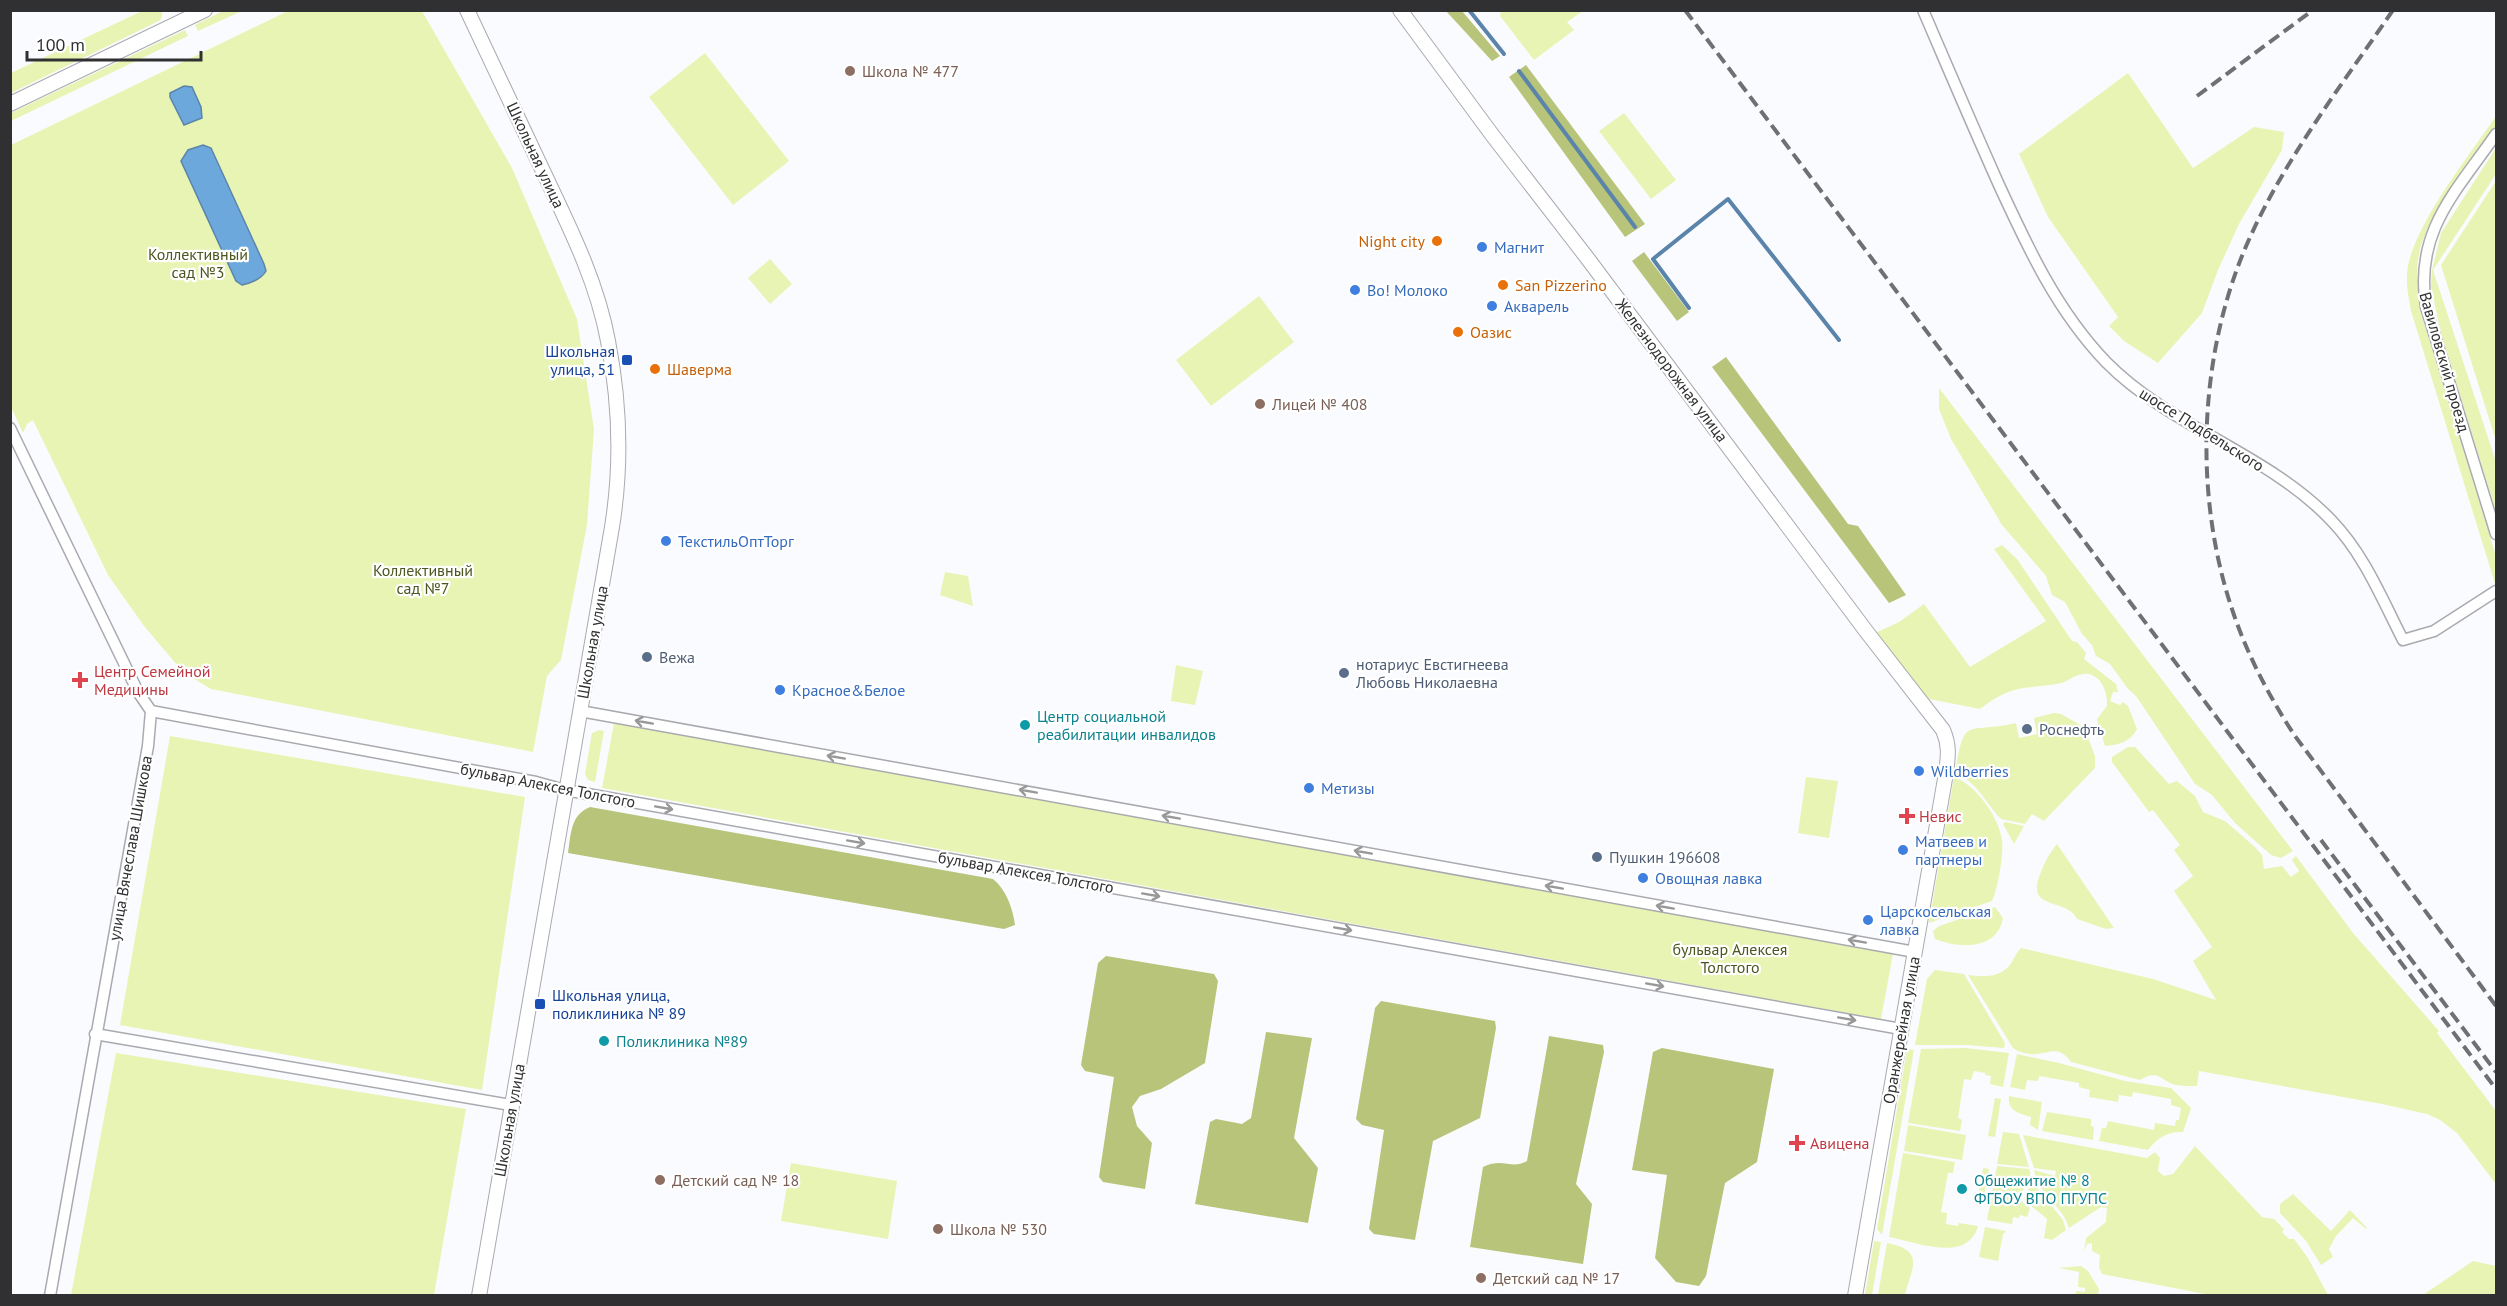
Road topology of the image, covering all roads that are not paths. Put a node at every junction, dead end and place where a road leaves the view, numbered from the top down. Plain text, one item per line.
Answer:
1 (205, 10) edge
2 (467, 10) edge
3 (1400, 10) edge
4 (1923, 10) edge
5 (10, 104) edge
6 (2496, 134) edge
7 (10, 428) edge
8 (2496, 534) edge
9 (2496, 591) edge
10 (151, 711) junction
11 (580, 711) junction
12 (1943, 730) joint
13 (565, 790) junction
14 (1915, 952) junction
15 (1902, 1029) junction
16 (95, 1034) junction
17 (511, 1105) junction
18 (51, 1296) edge
19 (479, 1296) edge
20 (1856, 1296) edge

1 - 5 street
2 - 11 street, Школьная улица
3 - 12 street, Железнодорожная улица
4 - 9 street, шоссе Подбельского
6 - 8 street, Вавиловский проезд
7 - 10 street
10 - 13 street, бульвар Алексея Толстого
10 - 16 street, улица Вячеслава Шишкова
11 - 13 street, Школьная улица
14 -> 11 street
12 - 14 street, Оранжерейная улица
13 -> 15 street, бульвар Алексея Толстого
13 - 17 street, Школьная улица
14 - 15 street, Оранжерейная улица
15 - 20 street, Оранжерейная улица
16 - 17 street
16 - 18 street, улица Вячеслава Шишкова
17 - 19 street, Школьная улица

